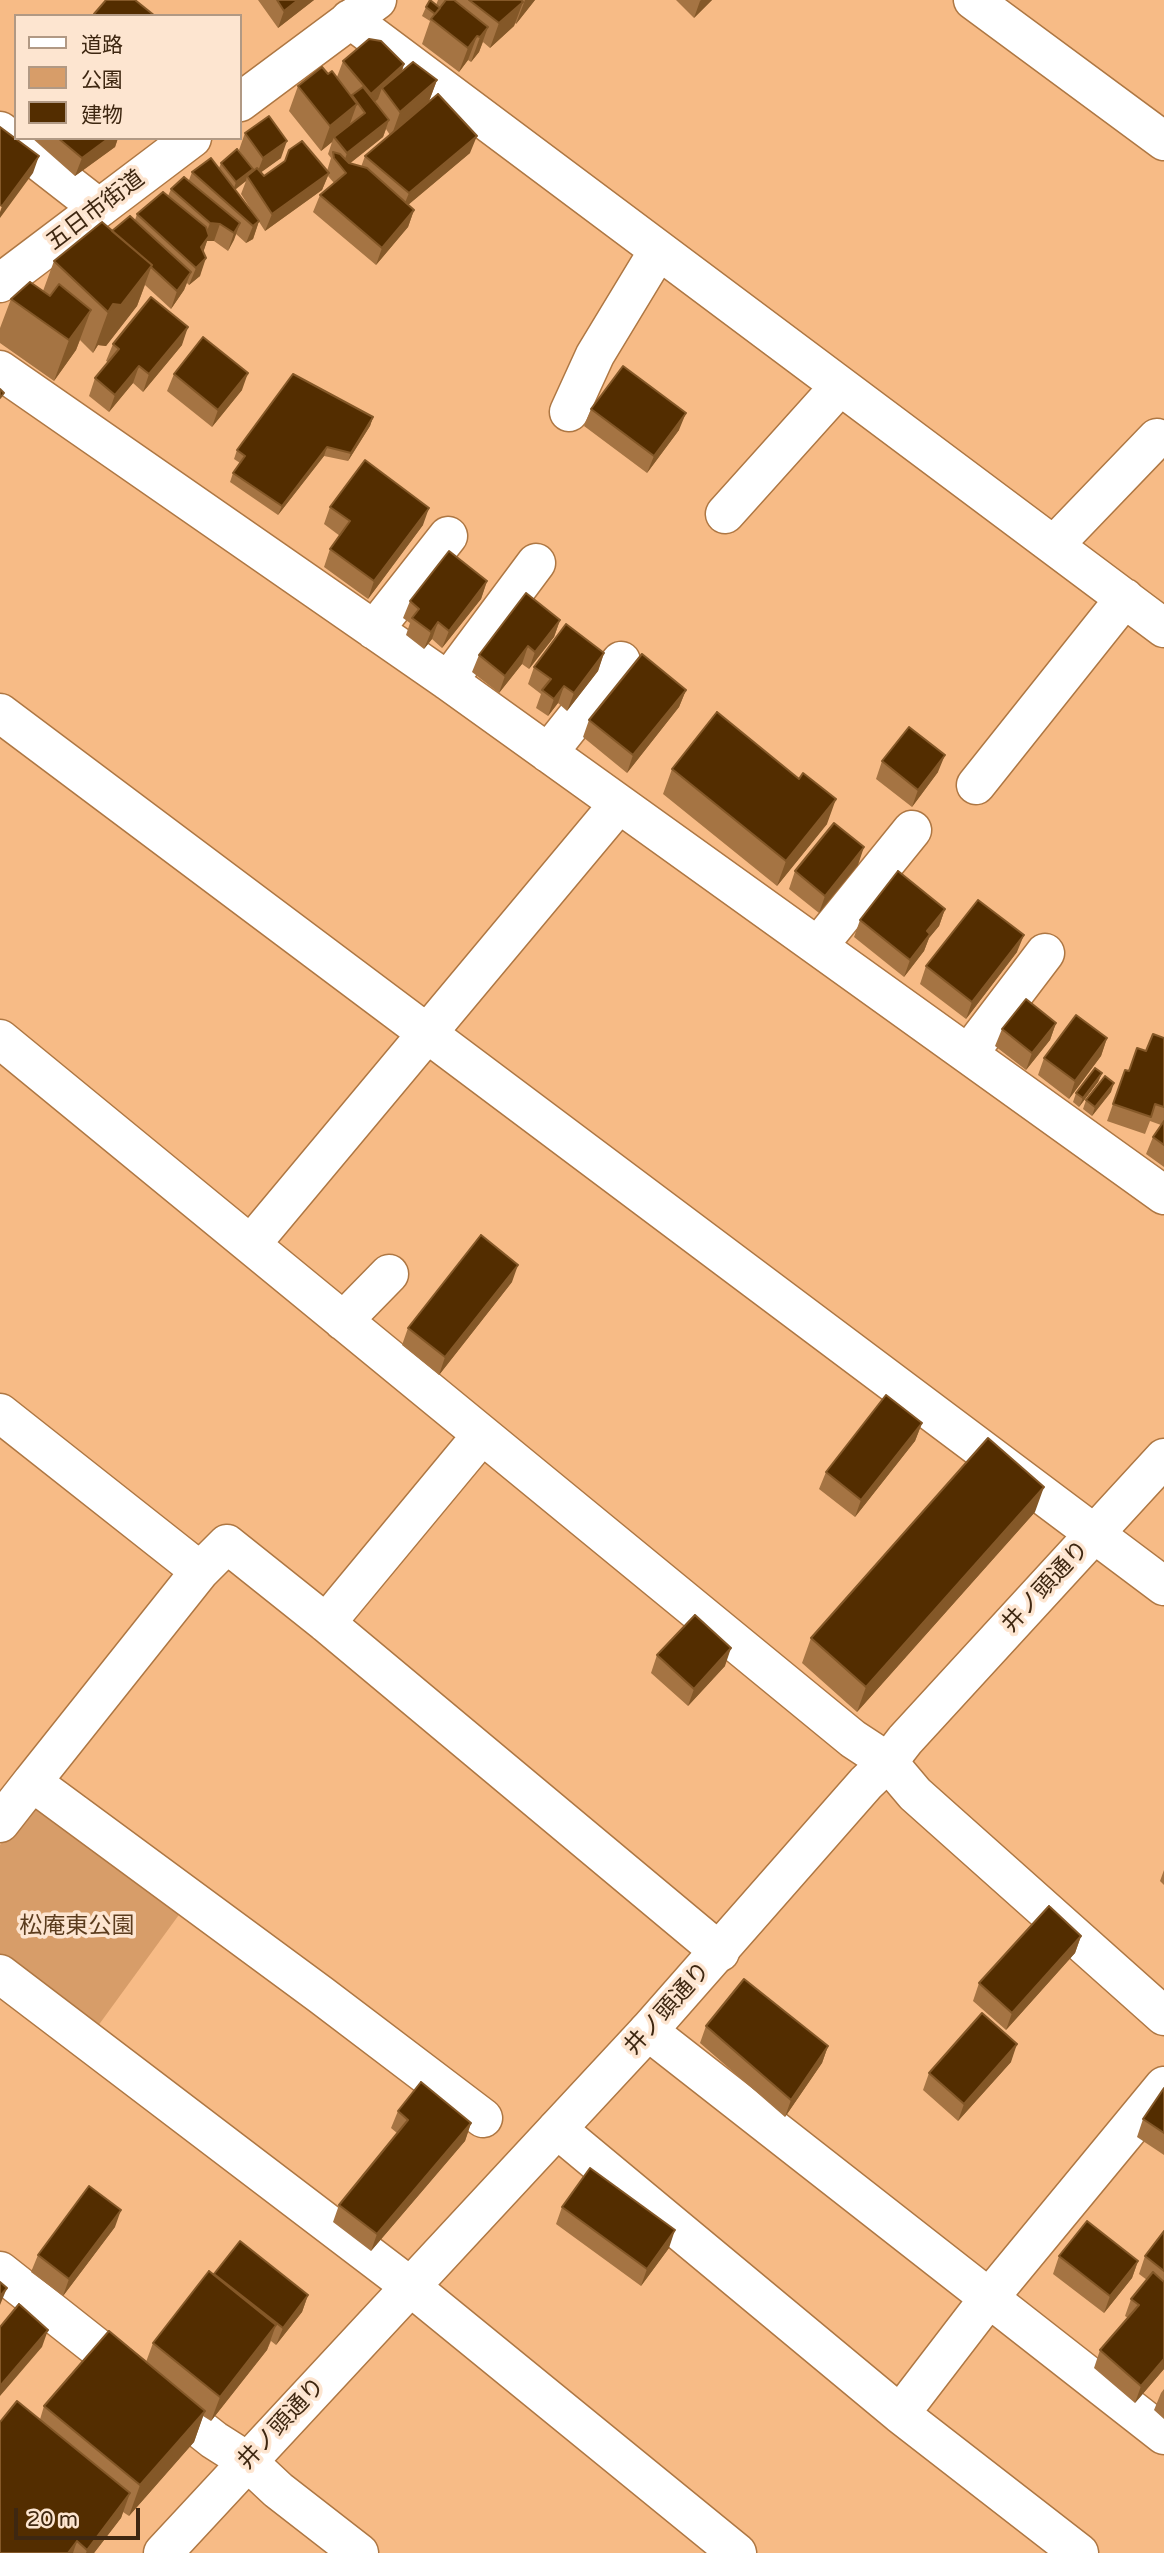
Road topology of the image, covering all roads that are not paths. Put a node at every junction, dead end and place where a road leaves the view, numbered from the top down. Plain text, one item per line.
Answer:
1 (973, 0) edge
2 (364, 10) edge
3 (242, 102) edge
4 (0, 131) edge
5 (189, 140) edge
6 (1164, 141) edge
7 (85, 219) junction
8 (658, 251) junction
9 (100, 257) edge
10 (0, 283) edge
11 (0, 370) edge
12 (840, 386) junction
13 (569, 412) dead end
14 (1157, 439) dead end
15 (725, 513) dead end
16 (448, 536) dead end
17 (1054, 545) junction
18 (536, 563) dead end
19 (1125, 598) junction
20 (1164, 628) edge
21 (374, 630) junction
22 (621, 662) dead end
23 (448, 681) junction
24 (0, 713) edge
25 (548, 753) junction
26 (976, 785) dead end
27 (618, 805) junction
28 (912, 830) dead end
29 (818, 946) junction
30 (1045, 953) dead end
31 (430, 1033) junction
32 (0, 1039) edge
33 (969, 1053) junction
34 (1164, 1195) edge
35 (252, 1243) junction
36 (389, 1274) dead end
37 (343, 1321) junction
38 (0, 1413) edge
39 (481, 1436) junction
40 (1164, 1458) edge
41 (1095, 1533) junction
42 (200, 1571) junction
43 (1164, 1586) edge
44 (326, 1623) junction
45 (888, 1762) junction
46 (32, 1782) junction
47 (0, 1823) edge
48 (720, 1952) junction
49 (0, 1974) edge
50 (1164, 2016) edge
51 (648, 2031) junction
52 (1164, 2086) edge
53 (483, 2118) dead end
54 (557, 2129) junction
55 (0, 2271) edge
56 (411, 2287) junction
57 (989, 2298) junction
58 (900, 2414) junction
59 (1164, 2435) edge
60 (247, 2461) junction
61 (163, 2553) edge
62 (359, 2553) edge
63 (737, 2553) edge
64 (1079, 2553) edge

1 - 6 street
2 - 3 street
2 - 8 street
4 - 7 street
5 - 7 street, 五日市街道
7 - 9 street
7 - 10 street, 五日市街道
8 - 12 street
8 - 13 street
11 - 21 street
12 - 15 street
12 - 17 street
14 - 17 street
16 - 21 street
17 - 19 street
18 - 23 street
19 - 20 street
19 - 26 street
21 - 23 street
22 - 25 street
23 - 25 street
24 - 31 street
25 - 27 street
27 - 29 street
27 - 31 street
28 - 29 street
29 - 33 street
30 - 33 street
31 - 35 street
31 - 41 street
32 - 35 street
33 - 34 street
35 - 37 street
36 - 37 street
37 - 39 street
38 - 42 street
39 - 44 street
39 - 45 street
40 - 41 street, 井ノ頭通り
41 - 43 street
41 - 45 street, 井ノ頭通り
42 - 44 street
42 - 46 street
44 - 48 street
45 - 48 street, 井ノ頭通り
45 - 50 street
46 - 47 street
46 - 53 street
48 - 51 street, 井ノ頭通り
49 - 56 street
51 - 54 street, 井ノ頭通り
51 - 57 street
52 - 57 street
54 - 56 street, 井ノ頭通り
54 - 58 street
55 - 60 street
56 - 60 street, 井ノ頭通り
56 - 63 street
57 - 58 street
57 - 59 street
58 - 64 street
60 - 61 street, 井ノ頭通り
60 - 62 street

